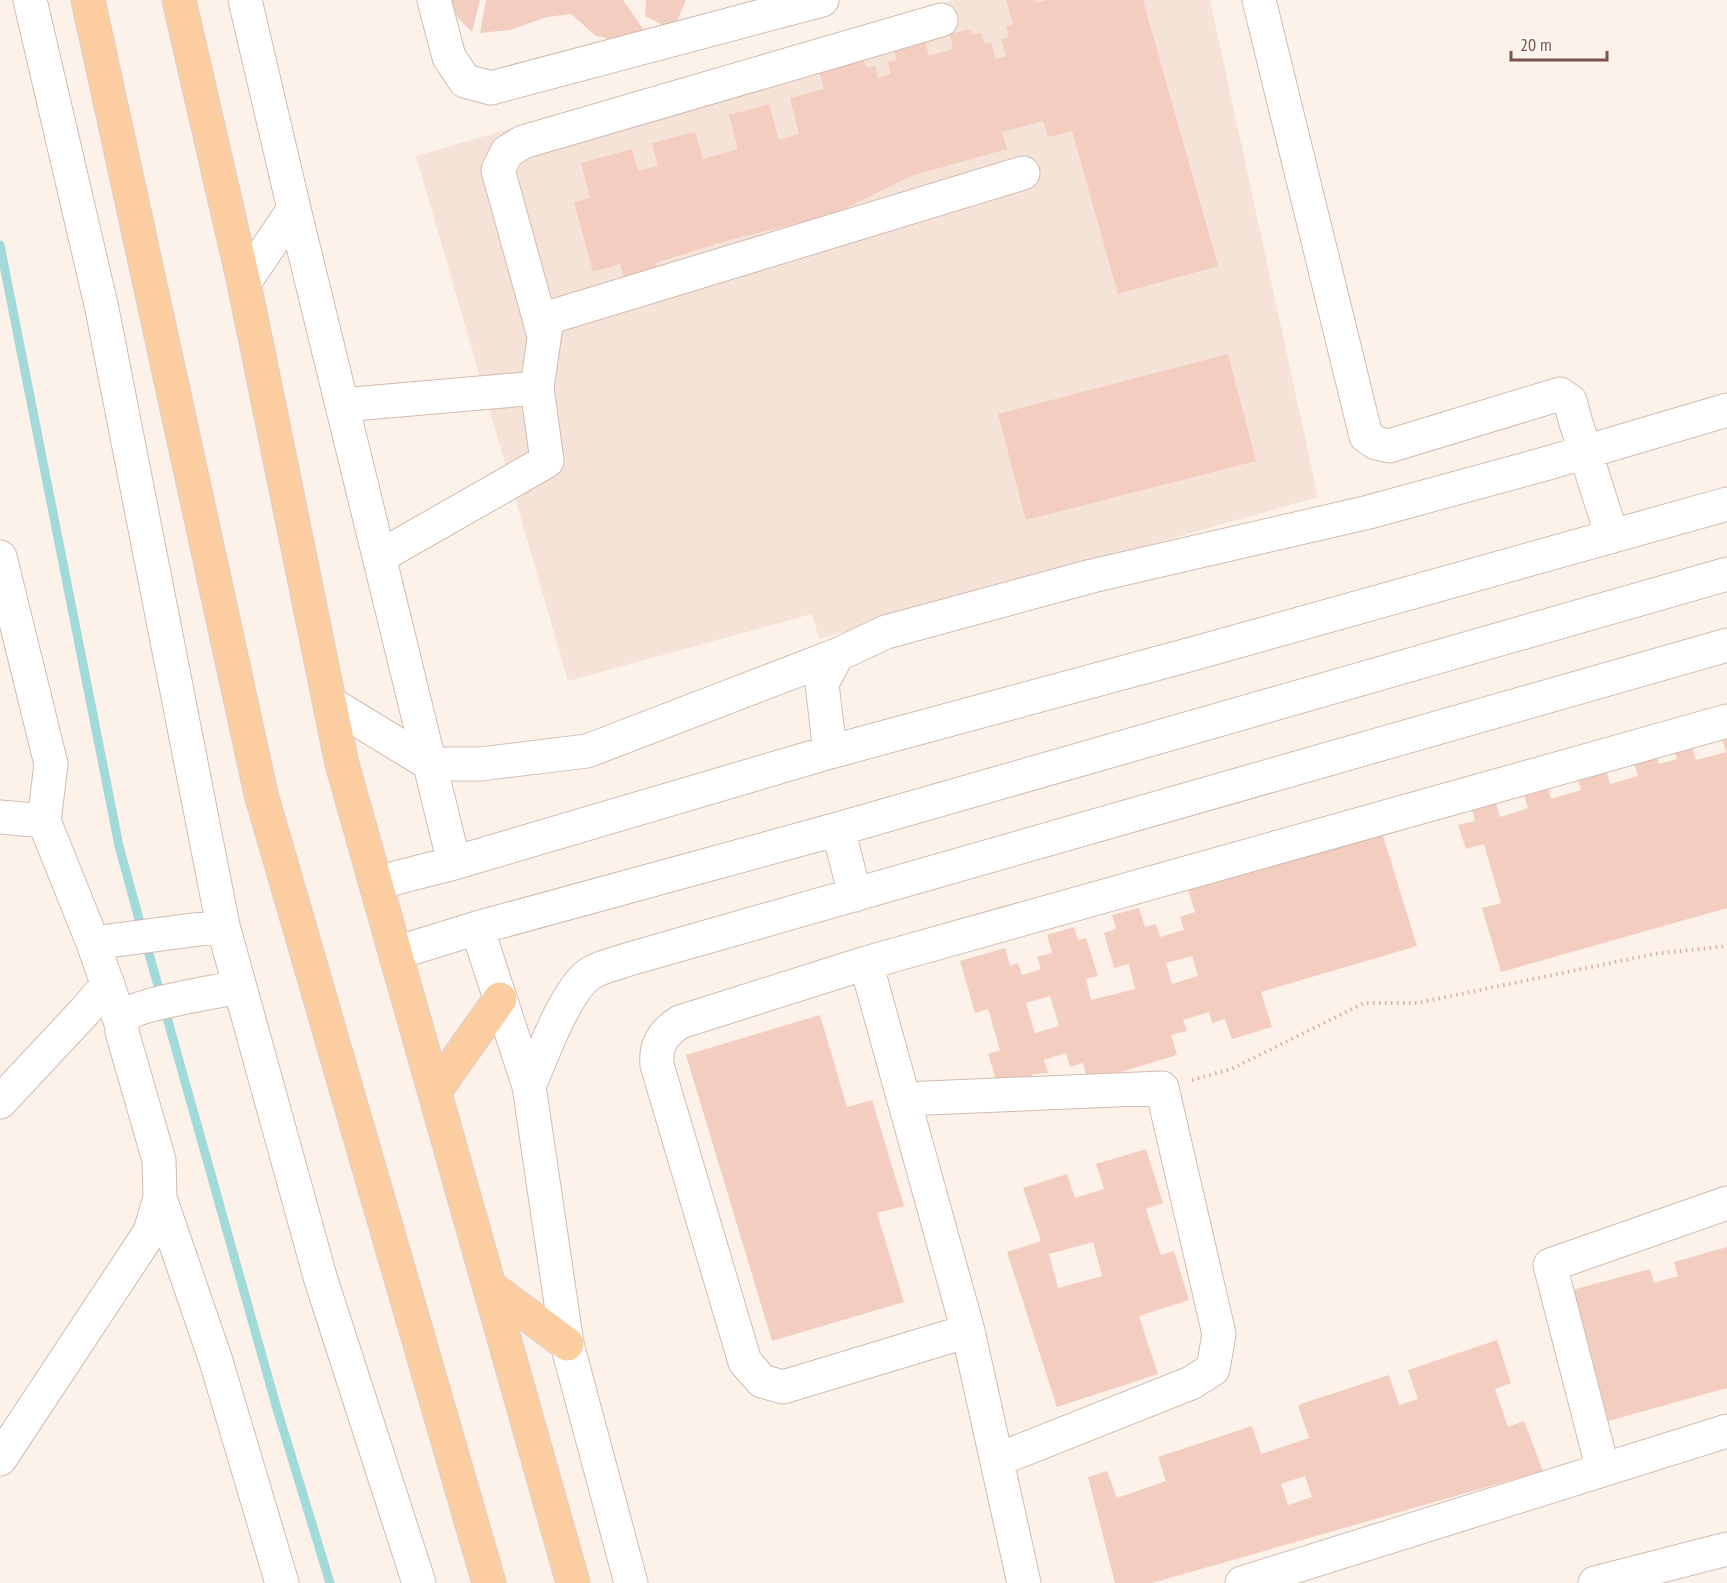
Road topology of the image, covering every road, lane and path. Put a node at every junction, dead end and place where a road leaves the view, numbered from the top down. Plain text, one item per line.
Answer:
1 (30, 0) edge
2 (88, 0) edge
3 (179, 0) edge
4 (245, 0) edge
5 (434, 0) edge
6 (822, 0) edge
7 (1258, 0) edge
8 (941, 20) dead end
9 (1023, 173) dead end
10 (294, 209) junction
11 (244, 283) junction
12 (544, 336) junction
13 (537, 388) junction
14 (342, 405) junction
15 (1727, 410) edge
16 (1585, 451) junction
17 (1727, 504) edge
18 (1612, 536) junction
19 (0, 557) edge
20 (379, 557) junction
21 (1727, 574) edge
22 (1727, 645) edge
23 (837, 655) junction
24 (330, 703) junction
25 (1727, 721) edge
26 (830, 752) junction
27 (430, 764) junction
28 (0, 817) edge
29 (44, 822) junction
30 (838, 829) junction
31 (454, 863) junction
32 (376, 883) junction
33 (855, 895) junction
34 (223, 926) junction
35 (477, 928) junction
36 (106, 941) junction
37 (1727, 946) edge
38 (396, 953) junction
39 (866, 963) junction
40 (108, 984) junction
41 (239, 987) junction
42 (500, 999) junction
43 (134, 1015) junction
44 (528, 1086) junction
45 (1162, 1088) junction
46 (435, 1091) junction
47 (904, 1099) junction
48 (0, 1102) edge
49 (160, 1198) junction
50 (1727, 1203) edge
51 (490, 1287) junction
52 (968, 1331) junction
53 (567, 1344) junction
54 (1727, 1431) edge
55 (0, 1459) edge
56 (997, 1460) junction
57 (1603, 1470) junction
58 (1727, 1549) edge
59 (282, 1583) edge
60 (419, 1583) edge
61 (489, 1583) edge
62 (573, 1583) edge
63 (631, 1583) edge
64 (1024, 1583) edge
65 (1242, 1583) edge
66 (1595, 1583) edge

1 - 34 street
2 - 61 main road
3 - 11 main road
4 - 10 street
5 - 6 street
7 - 16 street
8 - 12 street
9 - 12 street
10 - 11 street
10 - 14 street
11 - 24 main road
12 - 13 street
13 - 14 street
13 - 20 street
14 - 20 street
15 - 16 street
16 - 18 street
16 - 23 street
17 - 18 street
18 - 26 street
19 - 29 street
20 - 27 street
21 - 30 street
22 - 33 street
23 - 26 street
23 - 27 street
24 - 27 street
24 - 32 main road
25 - 39 street
26 - 31 street
27 - 31 street
28 - 29 street
29 - 36 street
30 - 33 street
30 - 35 street
31 - 32 street
32 - 38 main road
33 - 44 street
34 - 36 street
34 - 41 street
35 - 38 street
35 - 42 street
36 - 40 street
37 - 45 path
38 - 46 main road
39 - 47 street
39 - 52 street
40 - 43 street
40 - 48 street
41 - 43 street
41 - 60 street
42 - 44 street
42 - 46 main road
43 - 49 street
44 - 53 street
45 - 47 street
45 - 56 street
46 - 51 main road
47 - 52 street
49 - 55 street
49 - 59 street
50 - 57 street
51 - 53 main road
51 - 62 main road
52 - 56 street
53 - 63 street
54 - 57 street
56 - 64 street
57 - 65 street
58 - 66 street

